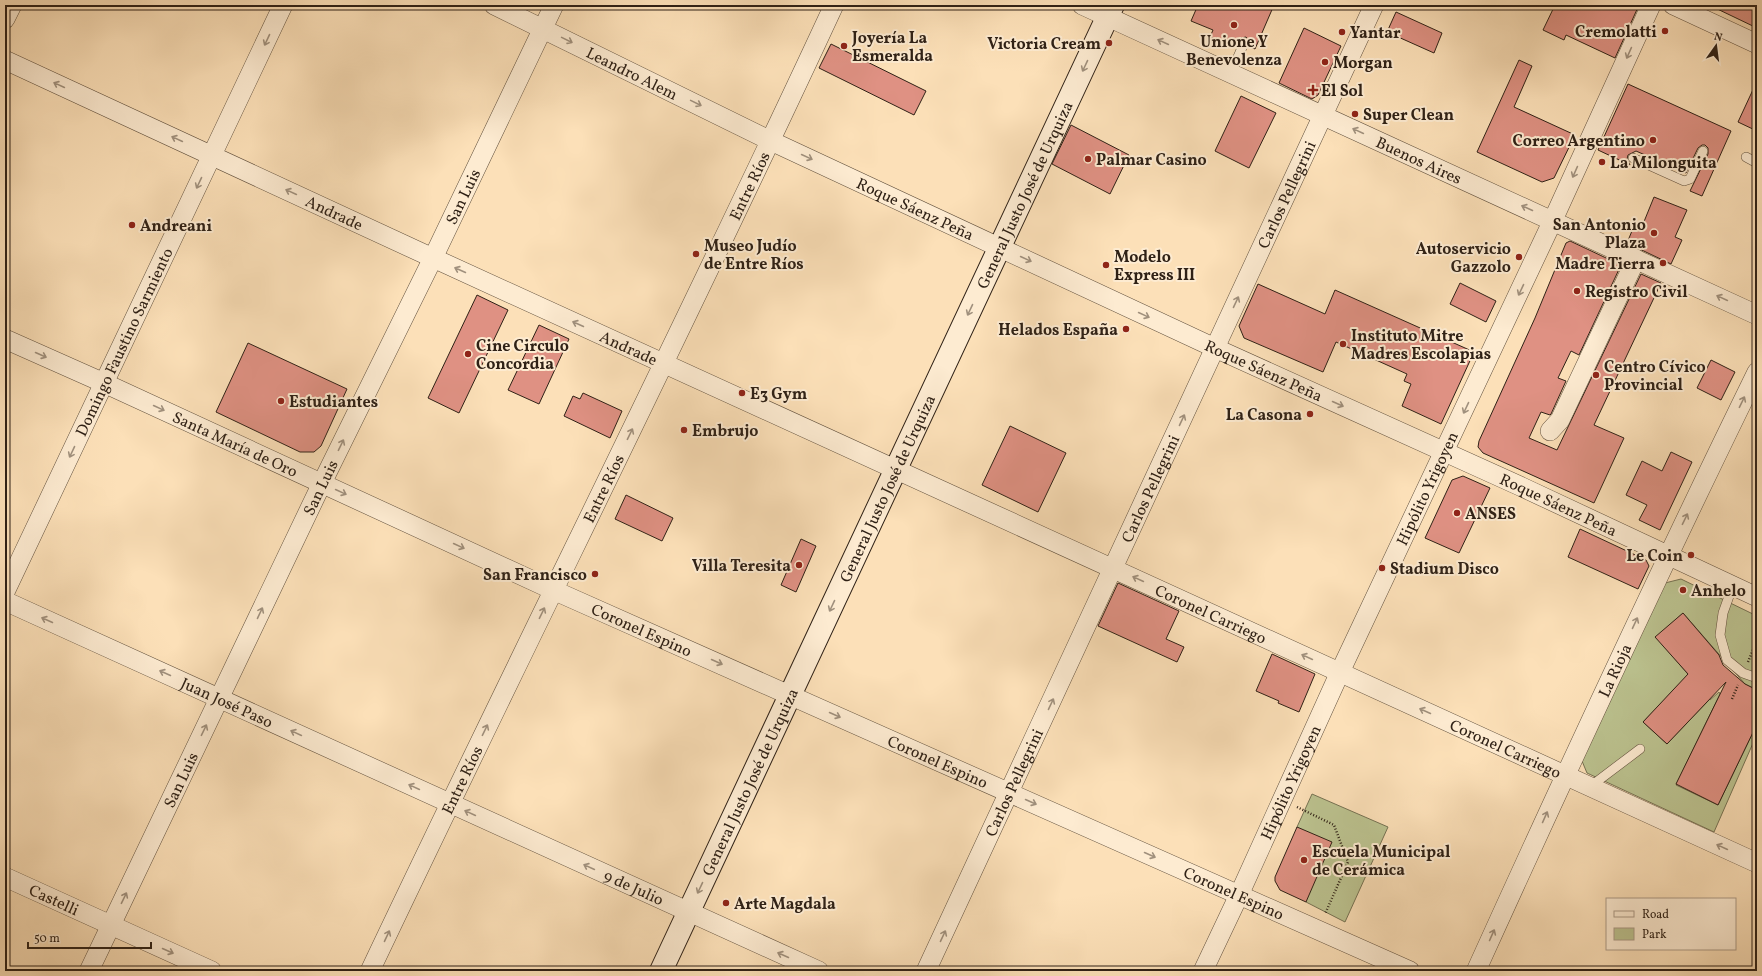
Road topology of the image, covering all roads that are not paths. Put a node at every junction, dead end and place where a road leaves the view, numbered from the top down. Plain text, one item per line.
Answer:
1 (12, 5) edge
2 (283, 5) edge
3 (494, 5) edge
4 (554, 5) edge
5 (834, 5) edge
6 (1082, 5) edge
7 (1374, 5) edge
8 (1651, 5) edge
9 (1673, 5) edge
10 (1110, 11) edge
11 (5, 19) edge
12 (543, 28) junction
13 (1244, 43) dead end
14 (1757, 44) edge
15 (5, 60) edge
16 (1231, 73) junction
17 (1323, 115) junction
18 (771, 140) junction
19 (1703, 151) dead end
20 (212, 156) junction
21 (1746, 157) dead end
22 (1633, 158) dead end
23 (1757, 163) edge
24 (1553, 220) junction
25 (1000, 247) junction
26 (433, 258) junction
27 (1636, 259) junction
28 (1757, 314) edge
29 (5, 339) edge
30 (1215, 348) junction
31 (665, 363) junction
32 (1757, 372) edge
33 (104, 383) junction
34 (1550, 431) dead end
35 (1445, 452) junction
36 (896, 469) junction
37 (322, 483) junction
38 (1667, 554) junction
39 (1114, 568) junction
40 (1733, 586) junction
41 (553, 590) junction
42 (5, 592) edge
43 (1757, 597) edge
44 (5, 601) edge
45 (1340, 672) junction
46 (1757, 678) edge
47 (790, 695) junction
48 (220, 698) junction
49 (1640, 750) dead end
50 (1565, 774) junction
51 (1592, 786) junction
52 (1009, 793) junction
53 (450, 803) junction
54 (1757, 863) edge
55 (5, 877) edge
56 (1239, 895) junction
57 (688, 912) junction
58 (111, 926) junction
59 (89, 971) edge
60 (212, 971) edge
61 (370, 971) edge
62 (661, 971) edge
63 (819, 971) edge
64 (926, 971) edge
65 (1203, 971) edge
66 (1410, 971) edge
67 (1476, 971) edge

1 - 11 street
2 -> 20 street, Domingo Faustino Sarmiento
3 - 12 street, Leandro Alem
4 - 12 street, San Luis
5 - 18 street, Entre Ríos
6 - 10 street, Buenos Aires
7 - 17 street, Carlos Pellegrini
8 -> 24 street, Hipólito Yrigoyen
9 - 14 street
16 -> 10 street, Buenos Aires
10 -> 25 street, General Justo José de Urquiza
12 -> 18 street, Leandro Alem
12 - 26 street, San Luis
13 - 16 lane
20 -> 15 street, Andrade
16 - 17 street, Buenos Aires
24 -> 17 street, Buenos Aires
30 -> 17 street, Carlos Pellegrini
18 -> 25 street, Roque Sáenz Peña
18 - 31 street, Entre Ríos
19 - 22 lane
26 -> 20 street, Andrade
20 -> 33 street, Domingo Faustino Sarmiento
21 - 23 lane
24 - 27 street, Buenos Aires
24 -> 35 street, Hipólito Yrigoyen
25 -> 30 street, Roque Sáenz Peña
25 -> 36 street, General Justo José de Urquiza
31 -> 26 street, Andrade
37 -> 26 street, San Luis
28 -> 27 street, Buenos Aires
27 - 34 street
29 -> 33 street, Santa María de Oro
30 -> 35 street, Roque Sáenz Peña
39 -> 30 street, Carlos Pellegrini
31 - 36 street, Coronel Carriego
41 -> 31 street, Entre Ríos
38 -> 32 street, La Rioja
33 -> 37 street, Santa María de Oro
33 -> 42 street, Domingo Faustino Sarmiento
35 - 38 street, Roque Sáenz Peña
35 - 45 street, Hipólito Yrigoyen
36 - 39 street, Coronel Carriego
36 -> 47 street, General Justo José de Urquiza
37 -> 41 street, Santa María de Oro
48 -> 37 street, San Luis
38 - 40 street, Roque Sáenz Peña
50 -> 38 street, La Rioja
45 -> 39 street, Coronel Carriego
52 -> 39 street, Carlos Pellegrini
40 - 43 street, Roque Sáenz Peña
40 - 46 lane
41 -> 47 street, Coronel Espino
53 -> 41 street, Entre Ríos
48 -> 44 street, Juan José Paso
50 -> 45 street, Coronel Carriego
45 - 56 street, Hipólito Yrigoyen
47 -> 52 street, Coronel Espino
47 -> 57 street, General Justo José de Urquiza
53 -> 48 street, Juan José Paso
58 -> 48 street, San Luis
49 - 51 lane
50 - 51 street, Coronel Carriego
67 -> 50 street, La Rioja
54 -> 51 street, Coronel Carriego
52 -> 56 street, Coronel Espino
64 -> 52 street, Carlos Pellegrini
57 -> 53 street, 9 de Julio
61 -> 53 street, Entre Ríos
55 - 58 street, Castelli
56 - 65 street, Hipólito Yrigoyen
56 - 66 street, Coronel Espino
57 - 62 street, General Justo José de Urquiza
63 -> 57 street, 9 de Julio
58 - 59 street, San Luis
58 -> 60 street, Castelli

